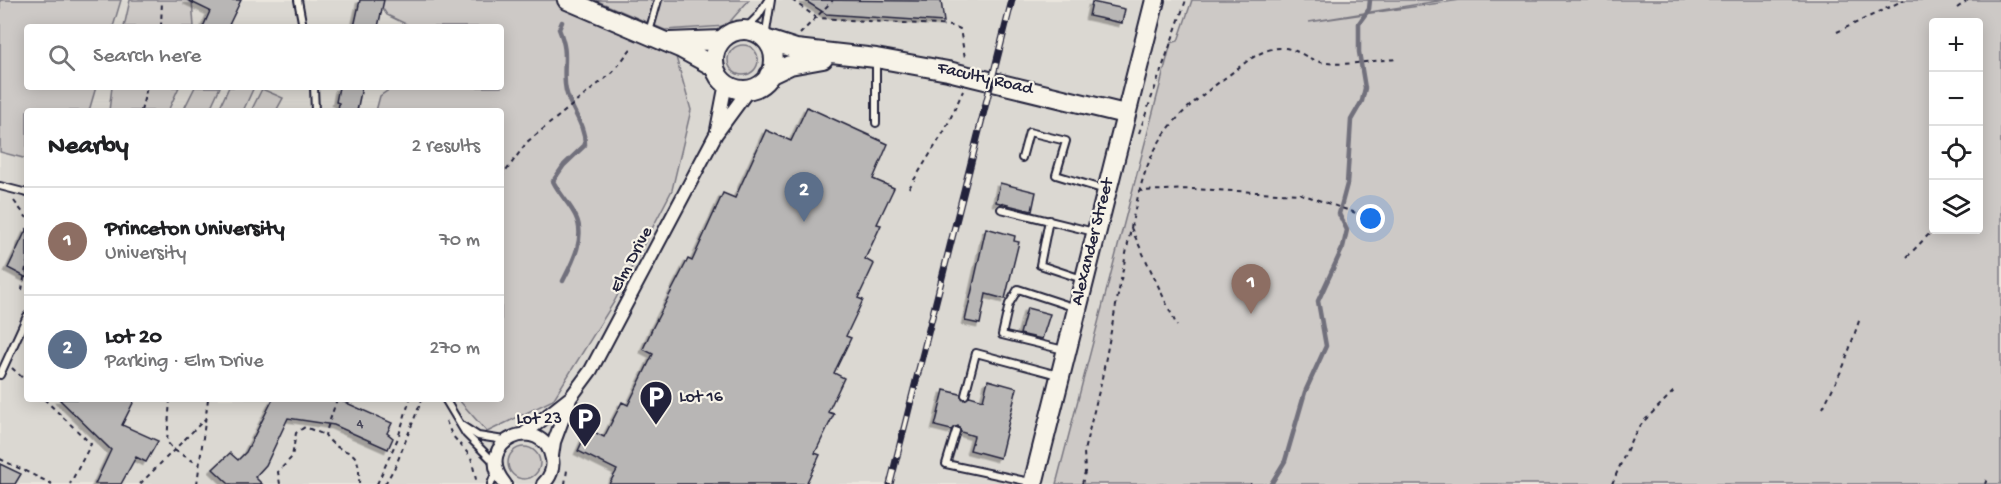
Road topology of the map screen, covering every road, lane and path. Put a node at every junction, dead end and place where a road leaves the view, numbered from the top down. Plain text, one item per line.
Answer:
1 (162, 0) edge
2 (298, 0) edge
3 (567, 0) edge
4 (658, 0) edge
5 (770, 0) edge
6 (792, 0) edge
7 (833, 0) edge
8 (1155, 0) edge
9 (1186, 0) edge
10 (1904, 0) edge
11 (1968, 0) edge
12 (1957, 8) dead end
13 (817, 18) junction
14 (161, 24) edge
15 (302, 24) edge
16 (744, 30) junction
17 (1837, 32) dead end
18 (795, 38) dead end
19 (721, 39) junction
20 (765, 39) junction
21 (641, 40) junction
22 (666, 42) junction
23 (842, 56) junction
24 (876, 58) junction
25 (965, 58) dead end
26 (1398, 59) dead end
27 (715, 67) junction
28 (769, 75) junction
29 (726, 83) junction
30 (965, 88) dead end
31 (749, 89) junction
32 (146, 90) edge
33 (314, 90) edge
34 (142, 108) edge
35 (315, 108) edge
36 (1125, 114) junction
37 (876, 123) dead end
38 (716, 134) junction
39 (1138, 135) dead end
40 (1022, 158) dead end
41 (504, 174) edge
42 (0, 186) edge
43 (909, 188) dead end
44 (1106, 190) junction
45 (1138, 191) junction
46 (24, 192) edge
47 (14, 201) dead end
48 (1002, 209) dead end
49 (24, 214) edge
50 (1049, 220) junction
51 (1382, 222) dead end
52 (1131, 228) junction
53 (1095, 232) junction
54 (1929, 234) edge
55 (1907, 257) dead end
56 (24, 279) edge
57 (1083, 279) junction
58 (22, 290) dead end
59 (1076, 308) junction
60 (1860, 318) dead end
61 (24, 323) edge
62 (1177, 326) dead end
63 (1066, 351) junction
64 (6, 362) junction
65 (0, 375) edge
66 (1060, 375) junction
67 (24, 379) edge
68 (1674, 391) dead end
69 (965, 395) dead end
70 (571, 398) junction
71 (47, 402) edge
72 (170, 402) edge
73 (208, 402) edge
74 (336, 402) edge
75 (409, 402) edge
76 (421, 402) edge
77 (447, 402) edge
78 (1823, 408) dead end
79 (206, 418) junction
80 (458, 423) junction
81 (956, 431) dead end
82 (524, 434) junction
83 (324, 435) junction
84 (507, 440) junction
85 (174, 450) junction
86 (552, 457) junction
87 (0, 459) edge
88 (200, 465) junction
89 (496, 467) junction
90 (567, 470) dead end
91 (1988, 476) dead end
92 (550, 478) edge
93 (1033, 483) edge
94 (52, 484) edge
95 (70, 484) edge
96 (140, 484) edge
97 (197, 484) edge
98 (280, 484) edge
99 (359, 484) edge
100 (377, 484) edge
101 (385, 484) edge
102 (491, 484) edge
103 (505, 484) edge
104 (543, 484) edge
105 (565, 484) edge
106 (1082, 484) edge
107 (1612, 484) edge
108 (1985, 484) edge

1 - 14 path
2 - 15 lane
3 - 21 street
4 - 21 lane
5 - 16 lane
5 - 20 lane
6 - 13 path
7 - 13 path
8 - 36 street, Alexander Street
9 - 39 path
10 - 17 path
11 - 12 path
13 - 18 path
13 - 25 path
16 - 19 street
16 - 20 street
19 - 22 street
19 - 27 street
20 - 23 street, Faculty Road
20 - 28 street
21 - 22 street
21 - 41 path
22 - 27 street
23 - 24 street, Faculty Road
23 - 28 street, Faculty Road
24 - 36 street, Faculty Road
24 - 37 lane
26 - 45 path
27 - 29 street
28 - 31 street
29 - 31 street
29 - 38 street, Elm Drive
30 - 43 path
31 - 38 street, Elm Drive
32 - 34 path
33 - 35 lane
36 - 44 street, Alexander Street
38 - 70 street, Elm Drive
40 - 44 lane
42 - 46 lane
44 - 53 street, Alexander Street
45 - 51 path
45 - 52 path
47 - 49 path
48 - 50 lane
50 - 53 lane
50 - 57 lane
52 - 62 path
52 - 106 path
53 - 57 street, Alexander Street
54 - 55 path
56 - 58 path
57 - 59 street, Alexander Street
59 - 63 street, Alexander Street
59 - 63 lane
60 - 78 path
61 - 64 lane
63 - 66 street, Alexander Street
64 - 65 lane
64 - 67 path
66 - 69 lane
66 - 93 street, Alexander Street
68 - 107 path
70 - 82 street, Elm Drive
70 - 86 street, Elm Drive
71 - 95 path
72 - 85 path
73 - 79 path
74 - 83 path
75 - 100 path
76 - 101 path
77 - 80 lane
79 - 85 path
79 - 88 path
80 - 84 lane
80 - 89 lane
81 - 93 lane
82 - 84 street, Elm Drive
82 - 86 street
83 - 98 path
83 - 99 path
84 - 89 street
85 - 88 path
85 - 96 path
86 - 92 street, Elm Drive
87 - 94 path
88 - 97 path
89 - 102 lane
89 - 103 street
90 - 105 path
91 - 108 path
92 - 104 street

